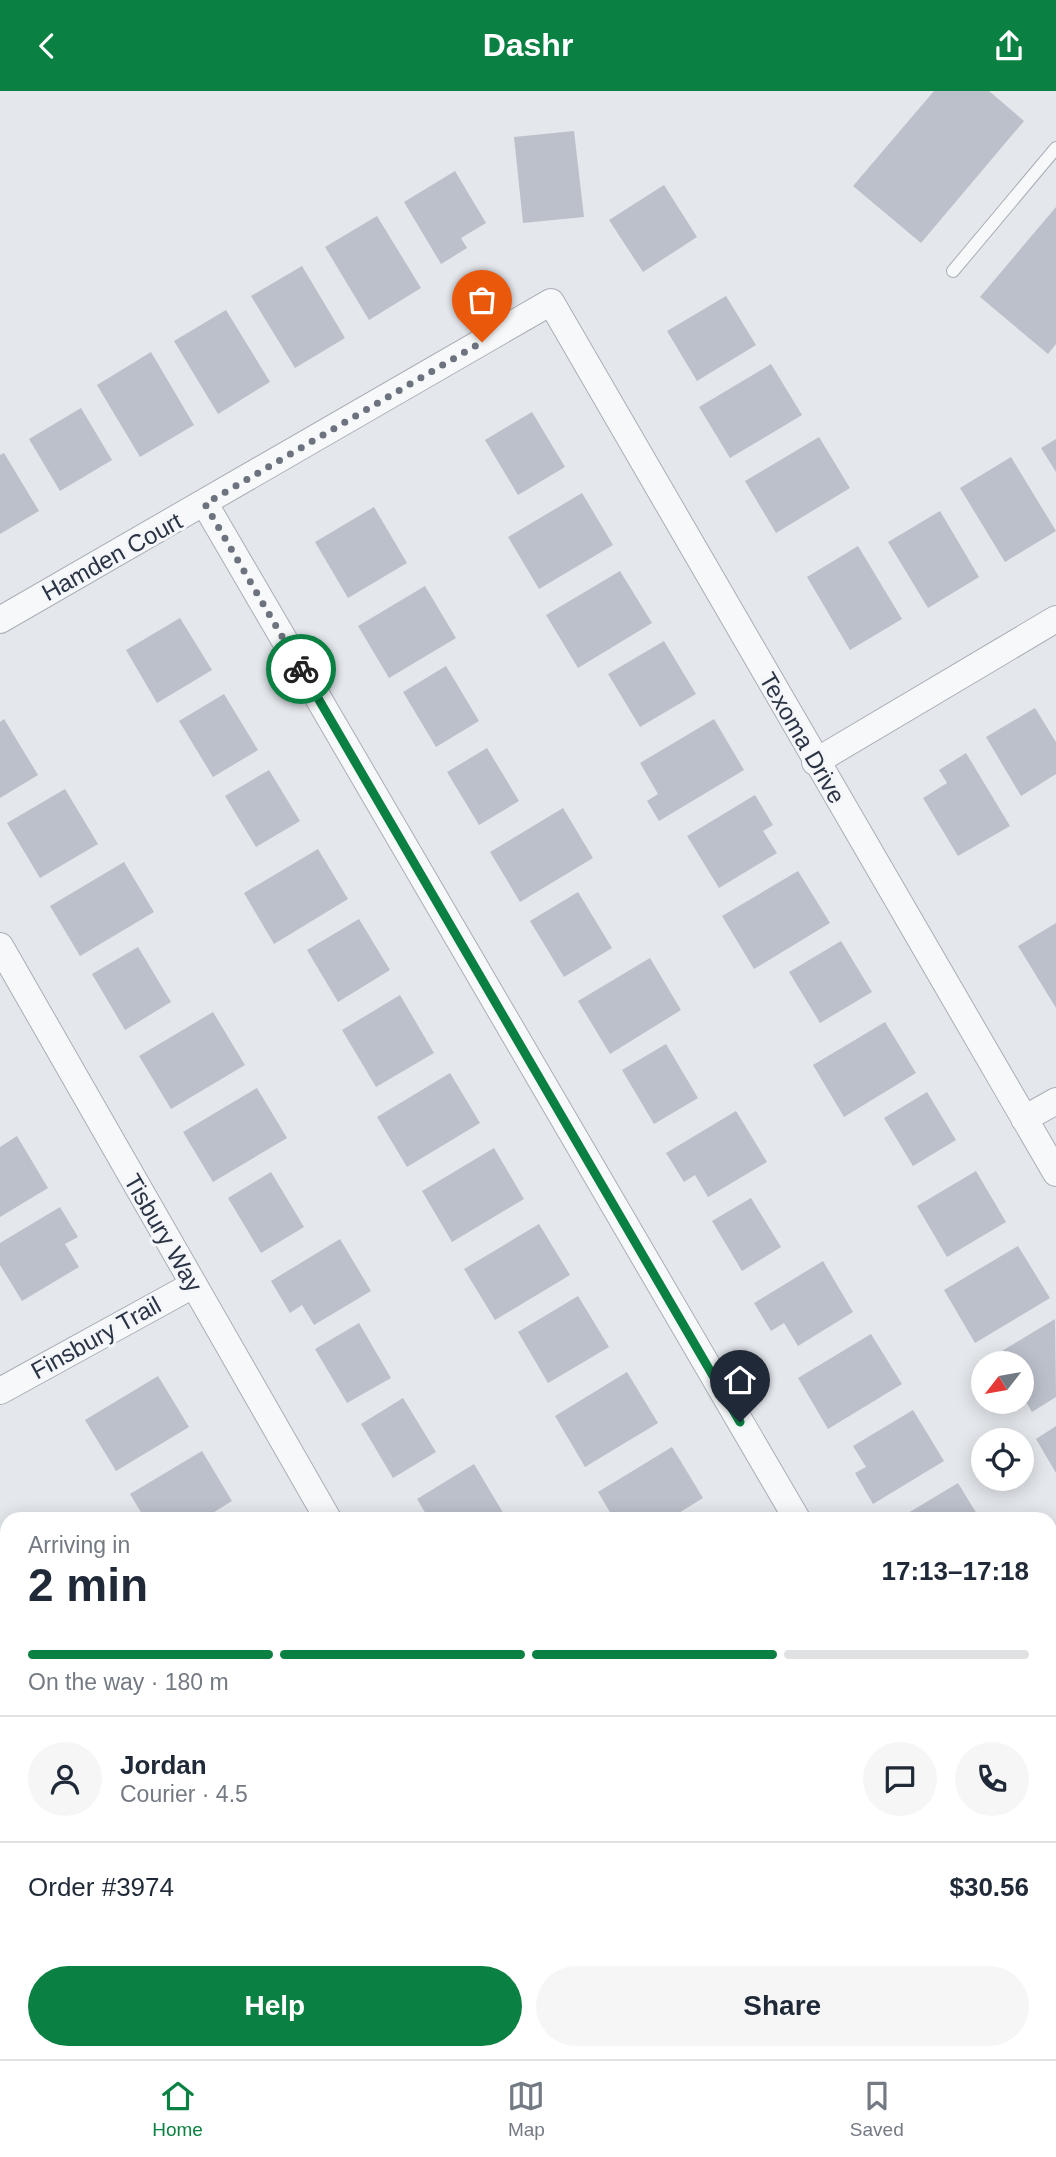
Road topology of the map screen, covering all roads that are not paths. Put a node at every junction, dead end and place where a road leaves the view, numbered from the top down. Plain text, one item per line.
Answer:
1 (1056, 148) edge
2 (953, 271) dead end
3 (551, 302) joint
4 (205, 504) junction
5 (1056, 619) edge
6 (0, 620) edge
7 (816, 762) junction
8 (0, 946) edge
9 (1056, 1101) edge
10 (1024, 1119) junction
11 (1056, 1173) edge
12 (193, 1285) junction
13 (0, 1391) edge
14 (324, 1512) edge
15 (793, 1512) edge

1 - 2 lane
3 - 4 street, Hamden Court
3 - 7 street, Texoma Drive
4 - 6 street, Hamden Court
4 - 15 street
5 - 7 street
7 - 10 street, Texoma Drive
8 - 12 street, Tisbury Way
9 - 10 street
10 - 11 street, Texoma Drive
12 - 13 street, Finsbury Trail
12 - 14 street, Tisbury Way

